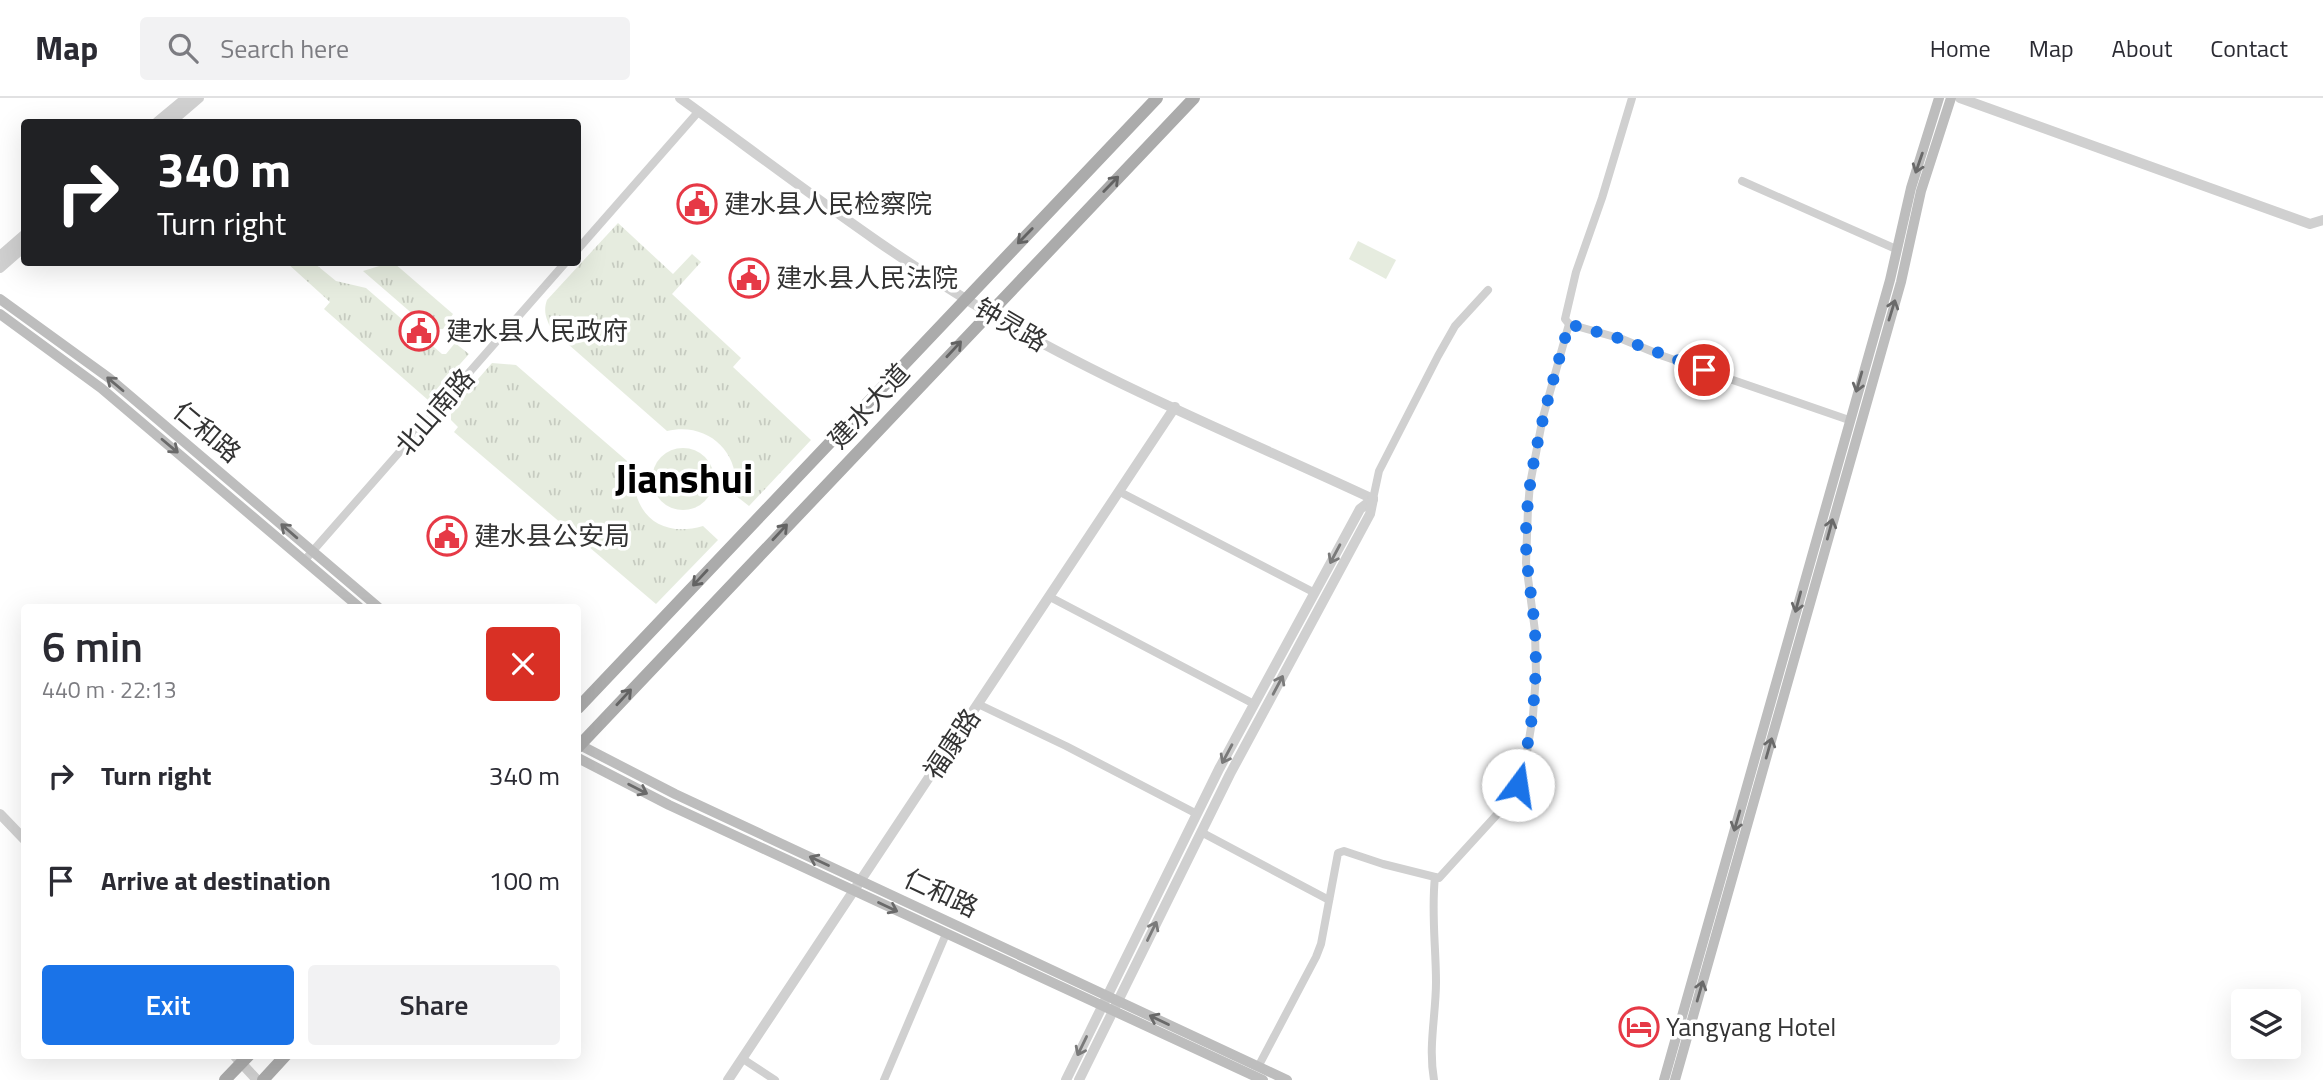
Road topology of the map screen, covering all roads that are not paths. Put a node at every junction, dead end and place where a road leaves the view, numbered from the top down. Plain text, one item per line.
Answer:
1 (186, 98) edge
2 (199, 98) edge
3 (680, 98) edge
4 (1157, 98) edge
5 (1194, 98) edge
6 (1632, 98) edge
7 (1940, 98) edge
8 (1951, 98) edge
9 (1960, 98) edge
10 (699, 111) junction
11 (161, 119) edge
12 (174, 119) edge
13 (1742, 181) dead end
14 (2323, 220) edge
15 (21, 238) edge
16 (581, 246) edge
17 (21, 250) edge
18 (1896, 250) junction
19 (0, 256) edge
20 (562, 266) edge
21 (0, 268) edge
22 (1488, 290) dead end
23 (0, 299) edge
24 (965, 299) junction
25 (989, 313) junction
26 (0, 314) edge
27 (1569, 324) junction
28 (1175, 407) junction
29 (1849, 419) junction
30 (1120, 492) junction
31 (1373, 499) junction
32 (312, 551) junction
33 (304, 561) junction
34 (1812, 573) junction
35 (1315, 593) junction
36 (1051, 597) junction
37 (355, 604) edge
38 (374, 604) edge
39 (978, 704) junction
40 (1254, 704) junction
41 (581, 705) edge
42 (581, 746) edge
43 (581, 750) edge
44 (581, 751) edge
45 (0, 814) edge
46 (1197, 814) junction
47 (1201, 832) junction
48 (21, 836) edge
49 (1435, 877) junction
50 (861, 881) junction
51 (854, 891) junction
52 (1329, 900) junction
53 (946, 934) junction
54 (1110, 1003) junction
55 (240, 1059) edge
56 (242, 1059) edge
57 (282, 1059) edge
58 (743, 1059) junction
59 (1258, 1067) junction
60 (225, 1080) edge
61 (257, 1080) edge
62 (263, 1080) edge
63 (728, 1080) edge
64 (775, 1080) edge
65 (884, 1080) edge
66 (1066, 1080) edge
67 (1079, 1080) edge
68 (1263, 1080) edge
69 (1287, 1080) edge
70 (1434, 1080) edge
71 (1664, 1080) edge
72 (1675, 1080) edge

1 - 11 street
2 - 12 street
3 - 10 street, 钟灵路
4 -> 24 main road, 建水大道
25 -> 5 main road, 建水大道
6 - 27 street
7 -> 18 main road
34 -> 8 main road
9 - 14 street
10 - 16 street
10 - 24 street, 钟灵路
13 - 18 street
15 - 19 street
17 - 21 street
18 -> 29 main road
20 - 32 street, 北山南路
22 - 31 street
32 -> 23 main road, 仁和路
24 - 25 street, 钟灵路
24 -> 41 main road, 建水大道
25 - 28 street, 钟灵路
42 -> 25 main road, 建水大道
26 -> 33 main road, 仁和路
27 - 29 street
27 - 49 street
28 - 30 street, 福康路
28 - 31 street, 钟灵路
29 - 34 main road
30 - 35 street
30 - 36 street, 福康路
31 -> 35 street
47 -> 31 street
32 - 33 street, 北山南路
32 - 38 main road, 仁和路
33 - 37 main road, 仁和路
34 -> 71 main road
72 -> 34 main road
35 - 40 street
36 - 39 street, 福康路
36 - 40 street
39 - 46 street
39 - 50 street, 福康路
40 -> 46 street
50 -> 43 main road, 仁和路
44 -> 51 main road, 仁和路
45 - 48 street
46 - 54 street
47 - 52 street
54 -> 47 street
49 - 52 street
49 - 70 street
50 - 51 street, 福康路
50 - 54 main road, 仁和路
51 -> 53 main road, 仁和路
51 - 58 street, 福康路
52 - 59 street
53 - 54 main road, 仁和路
53 - 65 street
59 -> 54 main road, 仁和路
54 -> 66 street
54 - 67 street
54 - 68 main road, 仁和路
55 - 60 main road
56 - 61 street
57 - 62 main road
58 - 63 street, 福康路
58 - 64 street
59 - 69 main road, 仁和路

